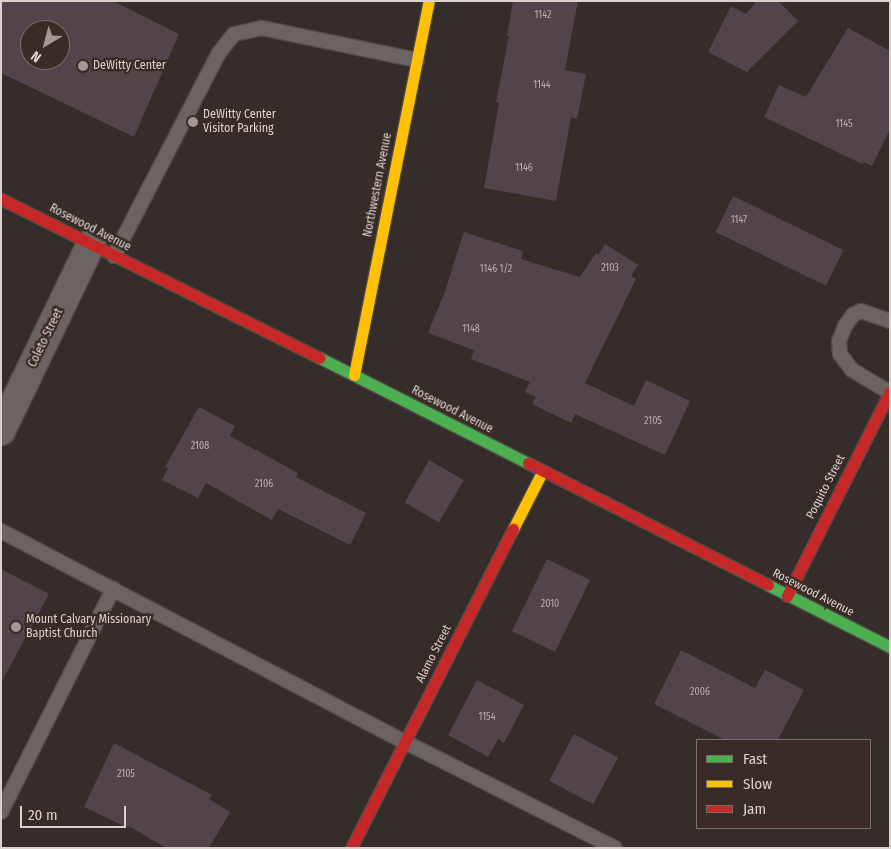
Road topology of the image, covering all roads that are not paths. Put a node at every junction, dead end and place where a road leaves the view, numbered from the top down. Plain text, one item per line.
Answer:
1 (429, 1) edge
2 (417, 60) junction
3 (1, 199) edge
4 (102, 250) junction
5 (890, 321) edge
6 (354, 375) junction
7 (889, 391) edge
8 (1, 431) edge
9 (542, 472) junction
10 (1, 531) edge
11 (113, 589) junction
12 (787, 596) junction
13 (890, 648) edge
14 (405, 742) junction
15 (1, 812) edge
16 (351, 848) edge
17 (615, 848) edge

1 - 2 street, Northwestern Avenue
2 - 4 lane
2 - 6 street, Northwestern Avenue
3 - 4 street, Rosewood Avenue
4 - 6 street, Rosewood Avenue
4 - 8 street, Coleto Street
5 - 7 lane
6 - 9 street, Rosewood Avenue
7 - 12 street, Poquito Street
9 - 12 street, Rosewood Avenue
9 - 14 street, Alamo Street
10 - 11 lane
11 - 14 lane
11 - 15 lane
12 - 13 street, Rosewood Avenue
14 - 16 street, Alamo Street
14 - 17 lane

